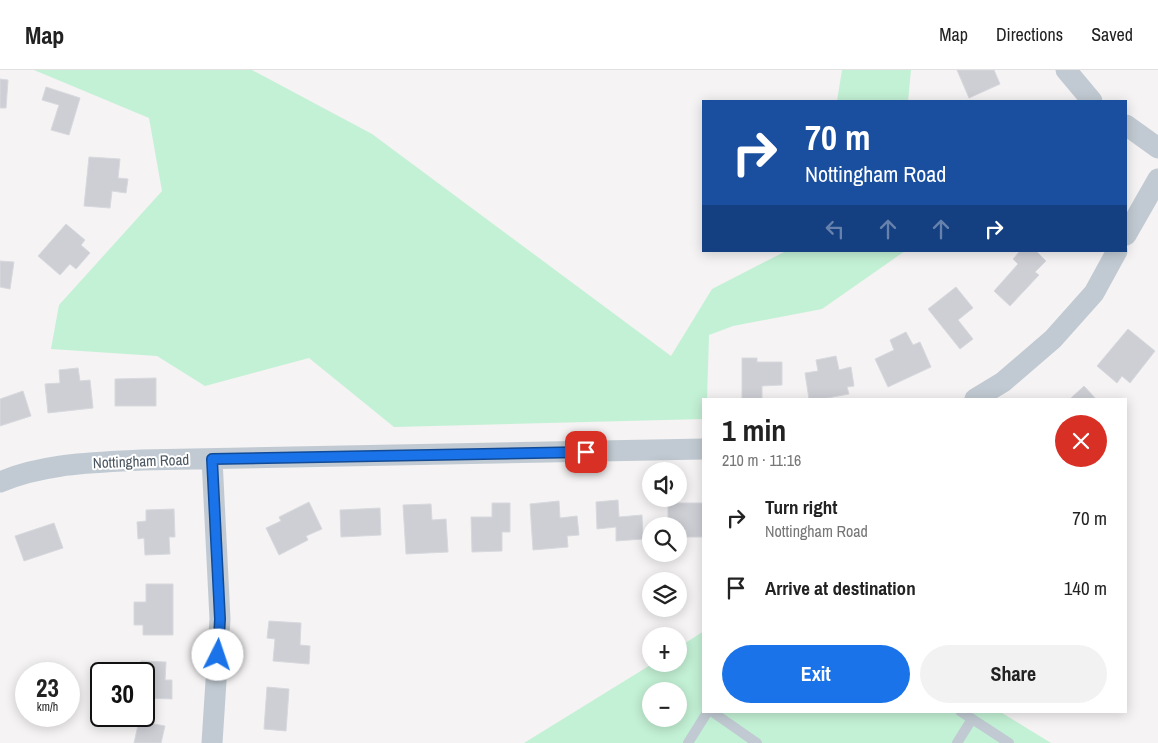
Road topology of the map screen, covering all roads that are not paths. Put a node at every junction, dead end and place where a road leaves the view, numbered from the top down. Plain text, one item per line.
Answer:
1 (1066, 70) edge
2 (1091, 100) edge
3 (1127, 126) edge
4 (1158, 148) edge
5 (1158, 179) edge
6 (1127, 233) edge
7 (1116, 252) edge
8 (977, 398) edge
9 (702, 449) edge
10 (212, 459) junction
11 (0, 482) edge
12 (708, 713) edge
13 (712, 713) edge
14 (963, 713) edge
15 (972, 719) junction
16 (212, 743) edge
17 (688, 743) edge
18 (758, 743) edge
19 (957, 743) edge
20 (1009, 743) edge

1 - 2 street
3 - 4 street
5 - 6 street
7 - 8 street
9 - 10 street, Nottingham Road
10 - 11 street, Nottingham Road
10 - 16 street
12 - 17 lane
13 - 18 lane
14 - 15 lane
15 - 19 lane
15 - 20 lane

